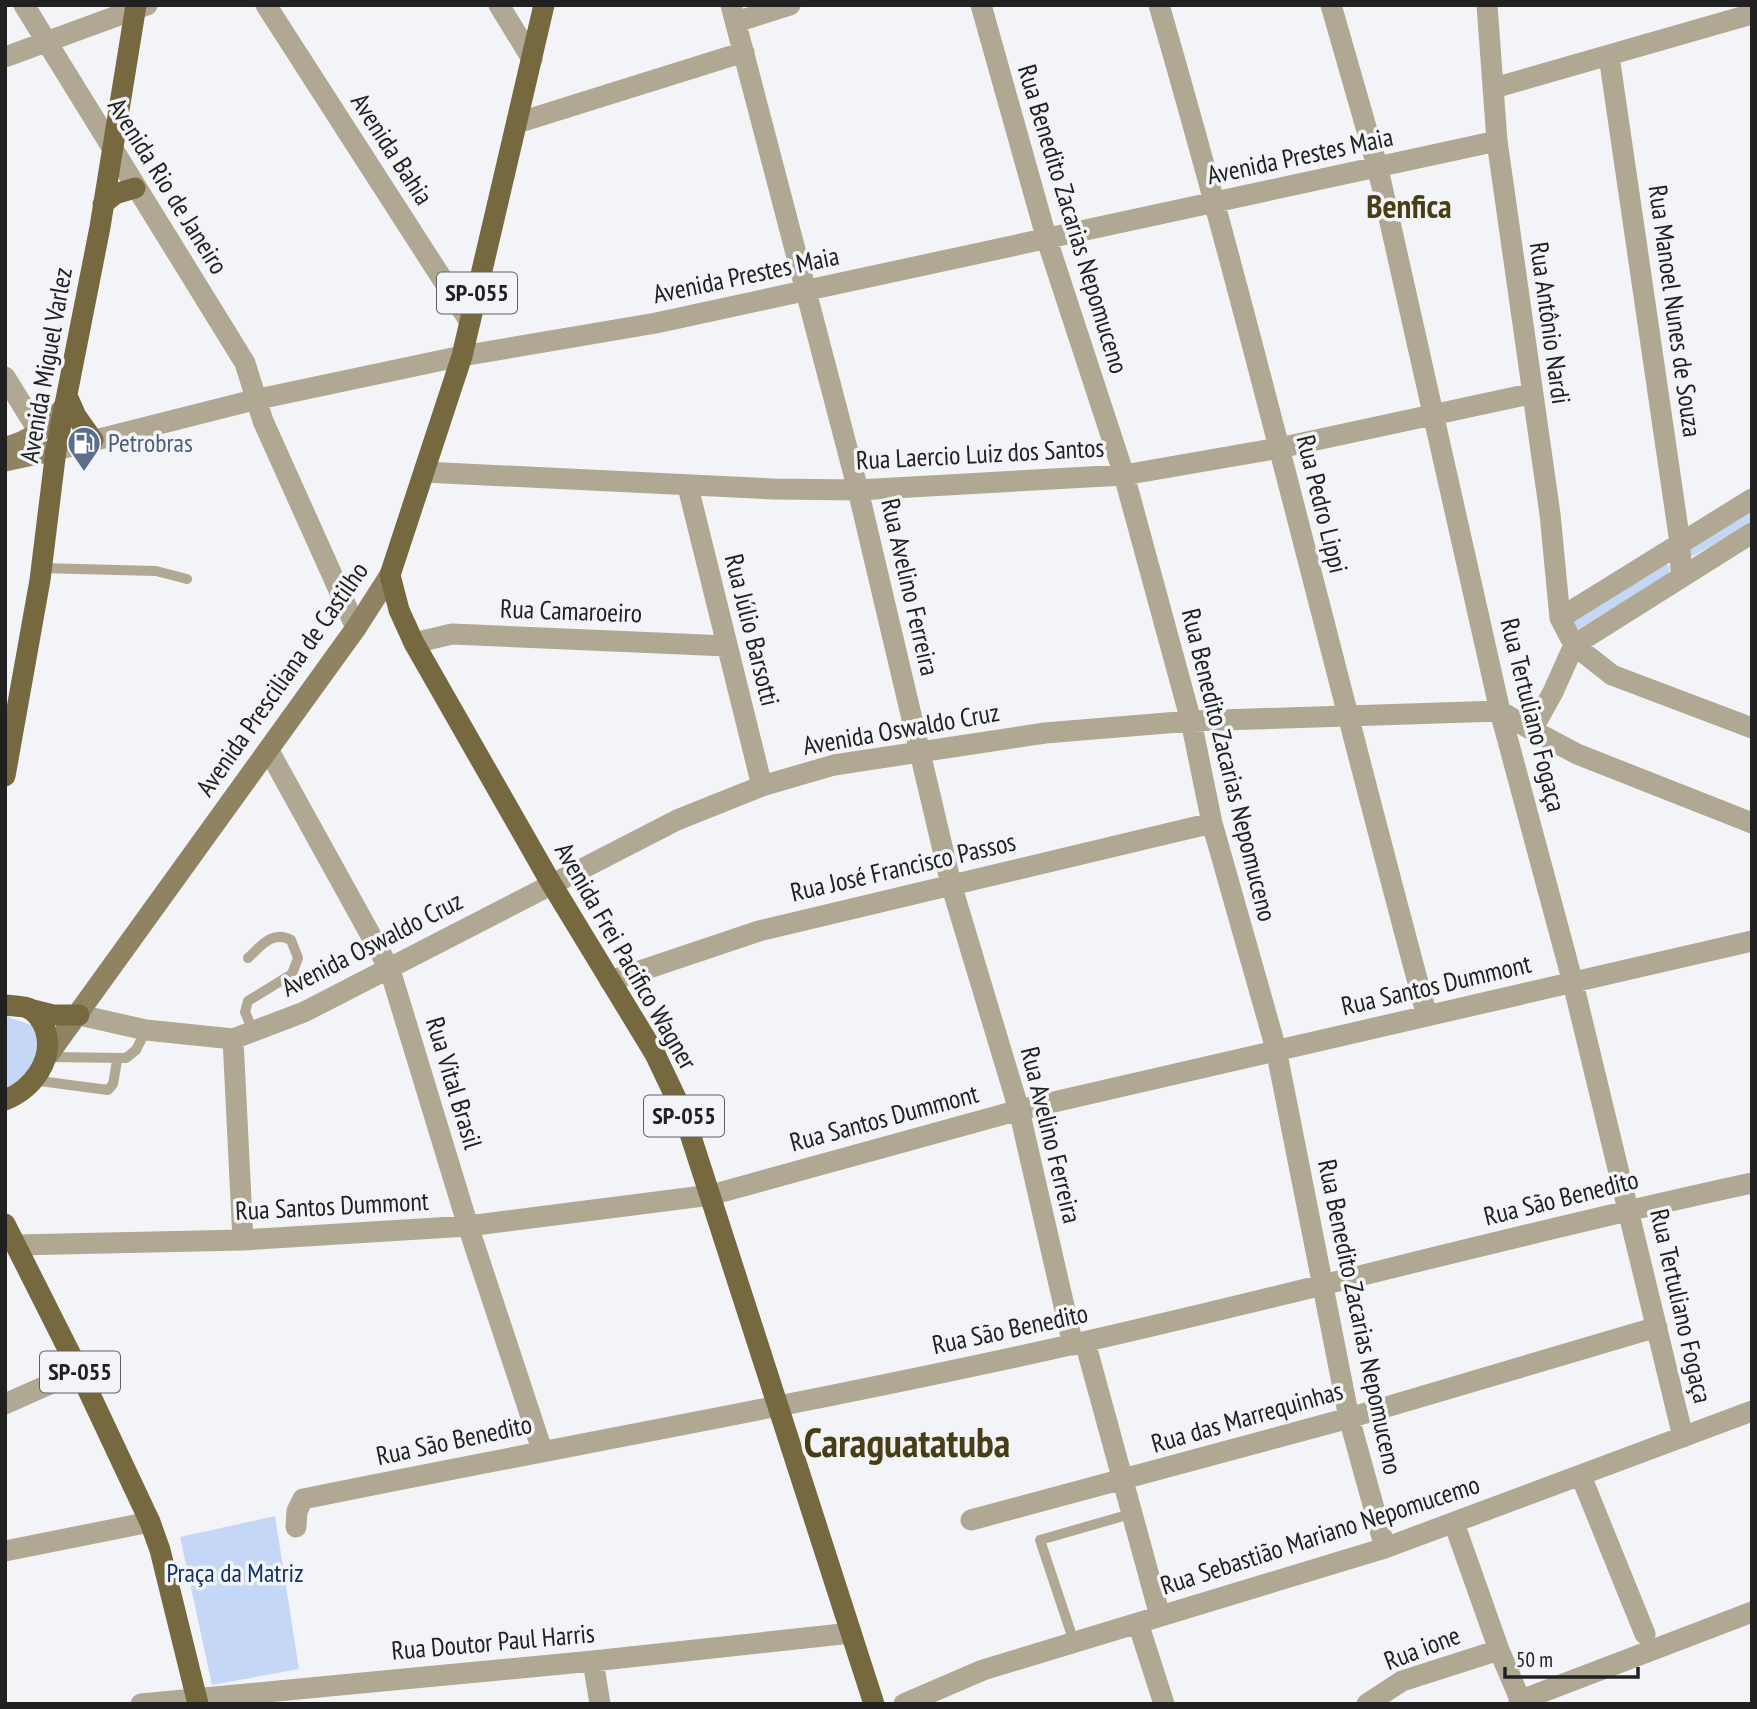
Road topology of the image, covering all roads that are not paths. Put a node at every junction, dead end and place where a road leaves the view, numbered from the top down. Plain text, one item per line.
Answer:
1 (24, 5) edge
2 (266, 5) edge
3 (499, 5) edge
4 (544, 5) edge
5 (790, 5) edge
6 (981, 5) edge
7 (1159, 5) edge
8 (1331, 5) edge
9 (1488, 5) edge
10 (140, 7) edge
11 (734, 14) edge
12 (1752, 14) edge
13 (46, 42) junction
14 (744, 52) junction
15 (1609, 56) junction
16 (5, 57) edge
17 (532, 59) junction
18 (1494, 88) junction
19 (517, 123) junction
20 (1497, 141) junction
21 (112, 151) junction
22 (1378, 169) junction
23 (135, 188) junction
24 (1216, 203) junction
25 (103, 204) junction
26 (1047, 240) junction
27 (806, 291) junction
28 (470, 322) junction
29 (462, 356) junction
30 (5, 377) edge
31 (1530, 394) junction
32 (254, 400) junction
33 (67, 401) junction
34 (1435, 415) junction
35 (39, 432) junction
36 (93, 440) junction
37 (5, 447) edge
38 (1279, 448) junction
39 (56, 450) junction
40 (5, 461) edge
41 (424, 472) junction
42 (1124, 475) junction
43 (688, 487) junction
44 (858, 489) junction
45 (1752, 499) edge
46 (1752, 533) edge
47 (1681, 543) junction
48 (1730, 546) junction
49 (1752, 554) edge
50 (41, 568) junction
51 (390, 575) junction
52 (1681, 575) junction
53 (187, 579) dead end
54 (1560, 618) junction
55 (356, 628) junction
56 (414, 643) junction
57 (1574, 645) junction
58 (727, 646) junction
59 (1500, 711) junction
60 (1345, 714) junction
61 (1191, 721) junction
62 (1752, 728) edge
63 (1532, 730) junction
64 (269, 751) junction
65 (919, 751) junction
66 (5, 776) edge
67 (762, 786) junction
68 (1212, 823) junction
69 (1752, 823) edge
70 (551, 883) junction
71 (951, 884) junction
72 (1752, 941) edge
73 (248, 958) dead end
74 (390, 970) junction
75 (610, 981) junction
76 (1573, 983) junction
77 (5, 1005) edge
78 (29, 1009) junction
79 (79, 1015) junction
80 (1427, 1016) junction
81 (146, 1030) junction
82 (253, 1031) junction
83 (233, 1039) junction
84 (1276, 1049) junction
85 (48, 1056) junction
86 (117, 1061) junction
87 (32, 1080) junction
88 (9, 1102) edge
89 (1019, 1110) junction
90 (1752, 1183) edge
91 (711, 1195) junction
92 (1629, 1209) junction
93 (5, 1224) edge
94 (468, 1226) junction
95 (243, 1240) junction
96 (16, 1245) junction
97 (1321, 1286) junction
98 (1657, 1327) junction
99 (1079, 1343) junction
100 (79, 1371) junction
101 (5, 1404) edge
102 (780, 1406) junction
103 (1752, 1411) edge
104 (1349, 1418) junction
105 (1683, 1437) junction
106 (542, 1450) junction
107 (1581, 1476) junction
108 (1123, 1481) junction
109 (1120, 1517) dead end
110 (971, 1520) dead end
111 (150, 1522) junction
112 (1454, 1523) junction
113 (296, 1527) dead end
114 (1385, 1548) junction
115 (5, 1551) edge
116 (1752, 1612) edge
117 (1160, 1616) junction
118 (1138, 1623) junction
119 (851, 1633) junction
120 (1645, 1634) dead end
121 (1074, 1642) junction
122 (1499, 1650) junction
123 (593, 1661) junction
124 (320, 1695) edge
125 (197, 1700) edge
126 (1520, 1702) edge
127 (141, 1704) edge
128 (600, 1704) edge
129 (874, 1704) edge
130 (904, 1704) edge
131 (1164, 1704) edge
132 (1367, 1704) edge

1 - 13 street, Avenida Rio de Janeiro
2 - 28 street, Avenida Bahia
3 - 17 street
4 - 17 main road, Avenida Presciliana de Castilho / SP-055
5 - 11 street
6 - 26 street, Rua Benedito Zacarias Nepomuceno
7 - 24 street, Rua Pedro Lippi
8 - 22 street, Rua Tertuliano Fogaça
9 - 18 street, Rua Antônio Nardi
10 - 13 street
10 - 21 main road, Avenida Miguel Varlez
11 - 14 street, Rua Avelino Ferreira
12 - 15 street
13 - 16 street
13 - 21 street, Avenida Rio de Janeiro
14 - 19 street
14 - 27 street, Rua Avelino Ferreira
15 - 18 street
15 - 47 street, Rua Manoel Nunes de Souza
17 - 19 main road, Avenida Presciliana de Castilho / SP-055
18 - 20 street, Rua Antônio Nardi
19 - 28 main road, Avenida Presciliana de Castilho / SP-055
20 - 22 street, Avenida Prestes Maia
20 - 31 street, Rua Antônio Nardi
21 - 23 street, Avenida Rio de Janeiro
21 - 25 main road, Avenida Miguel Varlez
22 - 24 street, Avenida Prestes Maia
22 - 34 street, Rua Tertuliano Fogaça
23 - 25 main road
23 - 32 street, Avenida Rio de Janeiro
24 - 26 street, Avenida Prestes Maia
24 - 38 street, Rua Pedro Lippi
25 - 33 main road, Avenida Miguel Varlez
26 - 27 street, Avenida Prestes Maia
26 - 42 street, Rua Benedito Zacarias Nepomuceno
27 - 29 street, Avenida Prestes Maia
27 - 44 street, Rua Avelino Ferreira
28 - 29 main road, Avenida Presciliana de Castilho / SP-055
29 - 32 street, Avenida Prestes Maia
29 - 41 main road, Avenida Presciliana de Castilho / SP-055
30 - 35 street
31 - 34 street, Rua Laercio Luiz dos Santos
31 - 54 street, Rua Antônio Nardi
32 - 36 street, Avenida Prestes Maia
32 - 55 street, Avenida Rio de Janeiro
33 - 35 street
33 - 36 main road
33 - 39 main road, Avenida Miguel Varlez
34 - 38 street, Rua Laercio Luiz dos Santos
34 - 59 street, Rua Tertuliano Fogaça
35 - 37 street
36 - 39 street, Avenida Prestes Maia
38 - 42 street, Rua Laercio Luiz dos Santos
38 - 60 street, Rua Pedro Lippi
39 - 40 street, Avenida Prestes Maia
39 - 50 main road, Avenida Miguel Varlez
41 - 43 street, Rua Laercio Luiz dos Santos
41 - 51 main road, Avenida Presciliana de Castilho / SP-055
42 - 44 street, Rua Laercio Luiz dos Santos
42 - 61 street, Rua Benedito Zacarias Nepomuceno
43 - 44 street, Rua Laercio Luiz dos Santos
43 - 58 street, Rua Júlio Barsotti
44 - 65 street, Rua Avelino Ferreira
45 - 47 street
46 - 48 street
47 - 52 street, Rua Manoel Nunes de Souza
47 - 54 street
48 - 49 street
48 - 52 street
50 - 53 lane
50 - 66 main road, Avenida Miguel Varlez
51 - 55 street, Avenida Presciliana de Castilho
51 - 56 main road, Avenida Frei Pacifico Wagner / SP-055
52 - 57 street
54 - 57 street, Rua Antônio Nardi
55 - 64 street, Avenida Presciliana de Castilho
56 - 58 street, Rua Camaroeiro
56 - 70 main road, Avenida Frei Pacifico Wagner / SP-055
57 - 62 street
57 - 63 street
58 - 67 street, Rua Júlio Barsotti
59 - 60 street, Avenida Oswaldo Cruz
59 - 63 street
59 - 76 street, Rua Tertuliano Fogaça
60 - 61 street, Avenida Oswaldo Cruz
60 - 80 street, Rua Pedro Lippi
61 - 65 street, Avenida Oswaldo Cruz
61 - 68 street, Rua Benedito Zacarias Nepomuceno
63 - 69 street
64 - 74 street, Rua Vital Brasil
64 - 79 street, Avenida Presciliana de Castilho
65 - 67 street, Avenida Oswaldo Cruz
65 - 71 street, Rua Avelino Ferreira
67 - 70 street, Avenida Oswaldo Cruz
68 - 71 street, Rua José Francisco Passos
68 - 84 street, Rua Benedito Zacarias Nepomuceno
70 - 74 street, Avenida Oswaldo Cruz
70 - 75 main road, Avenida Frei Pacifico Wagner / SP-055
71 - 75 street, Rua José Francisco Passos
71 - 89 street, Rua Avelino Ferreira
72 - 76 street, Rua Santos Dummont
73 - 82 lane
74 - 82 street, Avenida Oswaldo Cruz
74 - 94 street, Rua Vital Brasil
75 - 91 main road, Avenida Frei Pacifico Wagner / SP-055
76 - 80 street, Rua Santos Dummont
76 - 92 street, Rua Tertuliano Fogaça
77 - 78 main road
78 - 79 main road
78 - 85 main road
79 - 81 street, Avenida Oswaldo Cruz
79 - 85 street, Avenida Presciliana de Castilho
80 - 84 street, Rua Santos Dummont
81 - 83 street, Avenida Oswaldo Cruz
81 - 86 lane
82 - 83 street, Avenida Oswaldo Cruz
83 - 95 street
84 - 89 street, Rua Santos Dummont
84 - 97 street, Rua Benedito Zacarias Nepomuceno
85 - 86 lane
85 - 87 main road
86 - 87 lane
87 - 88 main road
89 - 91 street, Rua Santos Dummont
89 - 99 street, Rua Avelino Ferreira
90 - 92 street, Rua São Benedito
91 - 94 street, Rua Santos Dummont
91 - 102 main road, Avenida Frei Pacifico Wagner / SP-055
92 - 97 street, Rua São Benedito
92 - 98 street, Rua Tertuliano Fogaça
93 - 96 main road, SP-055
94 - 95 street, Rua Santos Dummont
94 - 106 street, Rua Vital Brasil
95 - 96 street, Rua Santos Dummont
96 - 100 main road, SP-055
97 - 99 street, Rua São Benedito
97 - 104 street, Rua Benedito Zacarias Nepomuceno
98 - 104 street, Rua das Marrequinhas
98 - 105 street, Rua Tertuliano Fogaça
99 - 102 street, Rua São Benedito
99 - 108 street, Rua Avelino Ferreira
100 - 101 street
100 - 111 main road, SP-055
102 - 106 street, Rua São Benedito
102 - 119 main road, Avenida Frei Pacifico Wagner / SP-055
103 - 105 street, Rua Sebastião Mariano Nepomucemo
104 - 108 street, Rua das Marrequinhas
104 - 114 street, Rua Benedito Zacarias Nepomuceno
105 - 107 street, Rua Sebastião Mariano Nepomucemo
106 - 113 street, Rua São Benedito
107 - 112 street, Rua Sebastião Mariano Nepomucemo
107 - 120 street
108 - 110 street, Rua das Marrequinhas
108 - 117 street, Rua Avelino Ferreira
109 - 121 lane
111 - 115 street
111 - 125 main road, SP-055
112 - 114 street, Rua Sebastião Mariano Nepomucemo
112 - 122 street
114 - 117 street, Rua Sebastião Mariano Nepomucemo
116 - 126 street
117 - 118 street, Rua Sebastião Mariano Nepomucemo
118 - 121 street, Rua Sebastião Mariano Nepomucemo
118 - 131 street
119 - 123 street, Rua Doutor Paul Harris
119 - 129 main road, Avenida Frei Pacifico Wagner / SP-055
121 - 130 street, Rua Sebastião Mariano Nepomucemo
122 - 126 street
122 - 132 street, Rua ione
123 - 124 street, Rua Doutor Paul Harris
123 - 128 street
124 - 125 street, Rua Doutor Paul Harris
125 - 127 street, Rua Doutor Paul Harris

